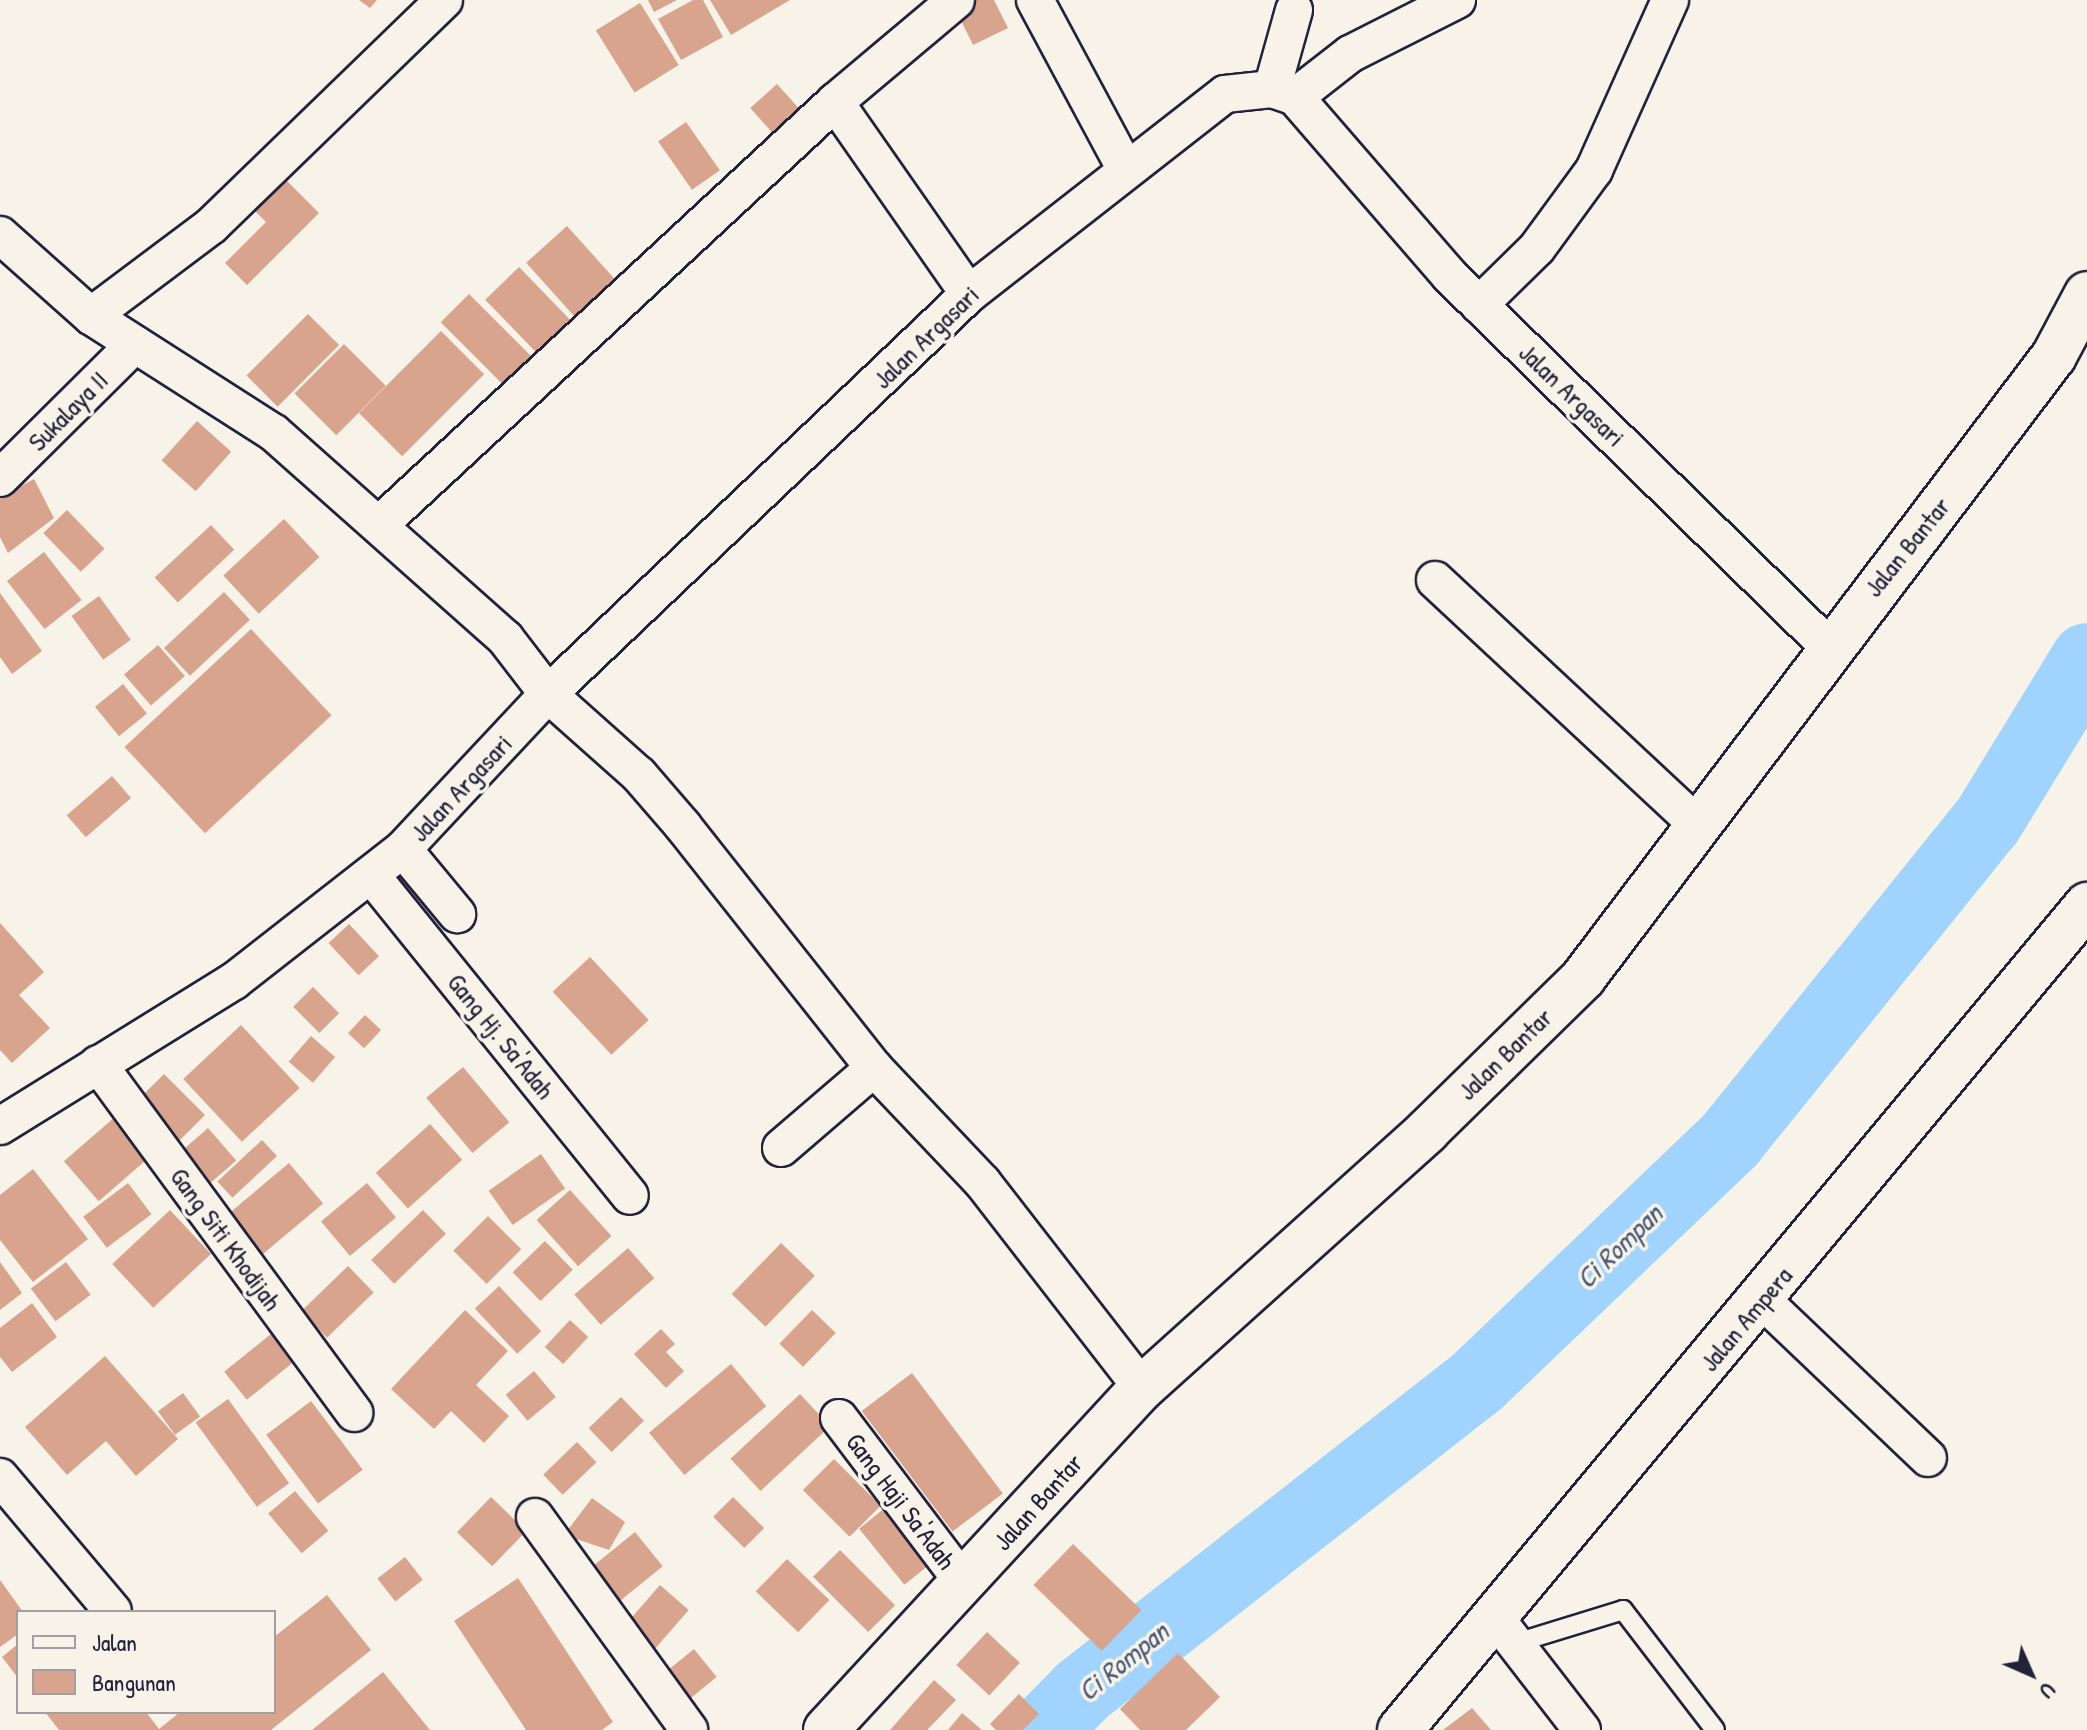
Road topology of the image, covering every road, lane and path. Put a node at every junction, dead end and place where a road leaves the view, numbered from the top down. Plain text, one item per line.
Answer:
1 (444, 0) edge
2 (956, 0) edge
3 (1035, 0) edge
4 (1457, 0) edge
5 (1670, 0) edge
6 (1294, 10) dead end
7 (1284, 93) junction
8 (835, 102) junction
9 (1126, 170) junction
10 (0, 235) edge
11 (969, 294) junction
12 (2087, 294) edge
13 (1479, 305) junction
14 (91, 316) junction
15 (135, 344) junction
16 (0, 478) edge
17 (380, 524) junction
18 (1435, 580) dead end
19 (1828, 646) junction
20 (548, 694) junction
21 (1700, 827) junction
22 (403, 849) junction
23 (371, 875) junction
24 (2087, 905) edge
25 (457, 914) dead end
26 (98, 1064) junction
27 (874, 1068) junction
28 (0, 1126) edge
29 (781, 1148) dead end
30 (630, 1196) dead end
31 (1762, 1300) junction
32 (1142, 1388) junction
33 (354, 1413) dead end
34 (839, 1418) dead end
35 (1928, 1458) dead end
36 (0, 1477) edge
37 (535, 1517) dead end
38 (964, 1583) junction
39 (112, 1610) edge
40 (1507, 1631) junction
41 (689, 1730) edge
42 (826, 1730) edge
43 (1400, 1730) edge
44 (1582, 1730) edge
45 (1715, 1730) edge

1 - 14 street
2 - 8 street
3 - 9 street
4 - 7 street
5 - 13 street
6 - 7 street
7 - 9 street, Jalan Argasari
7 - 13 street, Jalan Argasari
8 - 11 street
8 - 17 street
9 - 11 street, Jalan Argasari
10 - 14 street
11 - 20 street, Jalan Argasari
12 - 19 street, Jalan Bantar
13 - 19 street, Jalan Argasari
14 - 15 street
15 - 16 street, Sukalaya II
15 - 17 street
17 - 20 street
18 - 21 street
19 - 21 street, Jalan Bantar
20 - 22 street, Jalan Argasari
20 - 27 street
21 - 32 street, Jalan Bantar
22 - 23 street, Jalan Argasari
22 - 25 street
23 - 26 street, Jalan Argasari
23 - 30 street, Gang Hj. Sa'Adah
24 - 31 street, Jalan Ampera
26 - 28 street, Jalan Argasari
26 - 33 street, Gang Siti Khodijah
27 - 29 street
27 - 32 street
31 - 35 street
31 - 40 street, Jalan Ampera
32 - 38 street, Jalan Bantar
34 - 38 street, Gang Haji Sa'Adah
36 - 39 street
37 - 41 street
38 - 42 street, Jalan Bantar
40 - 43 street, Jalan Ampera
40 - 44 street
40 - 45 lane

